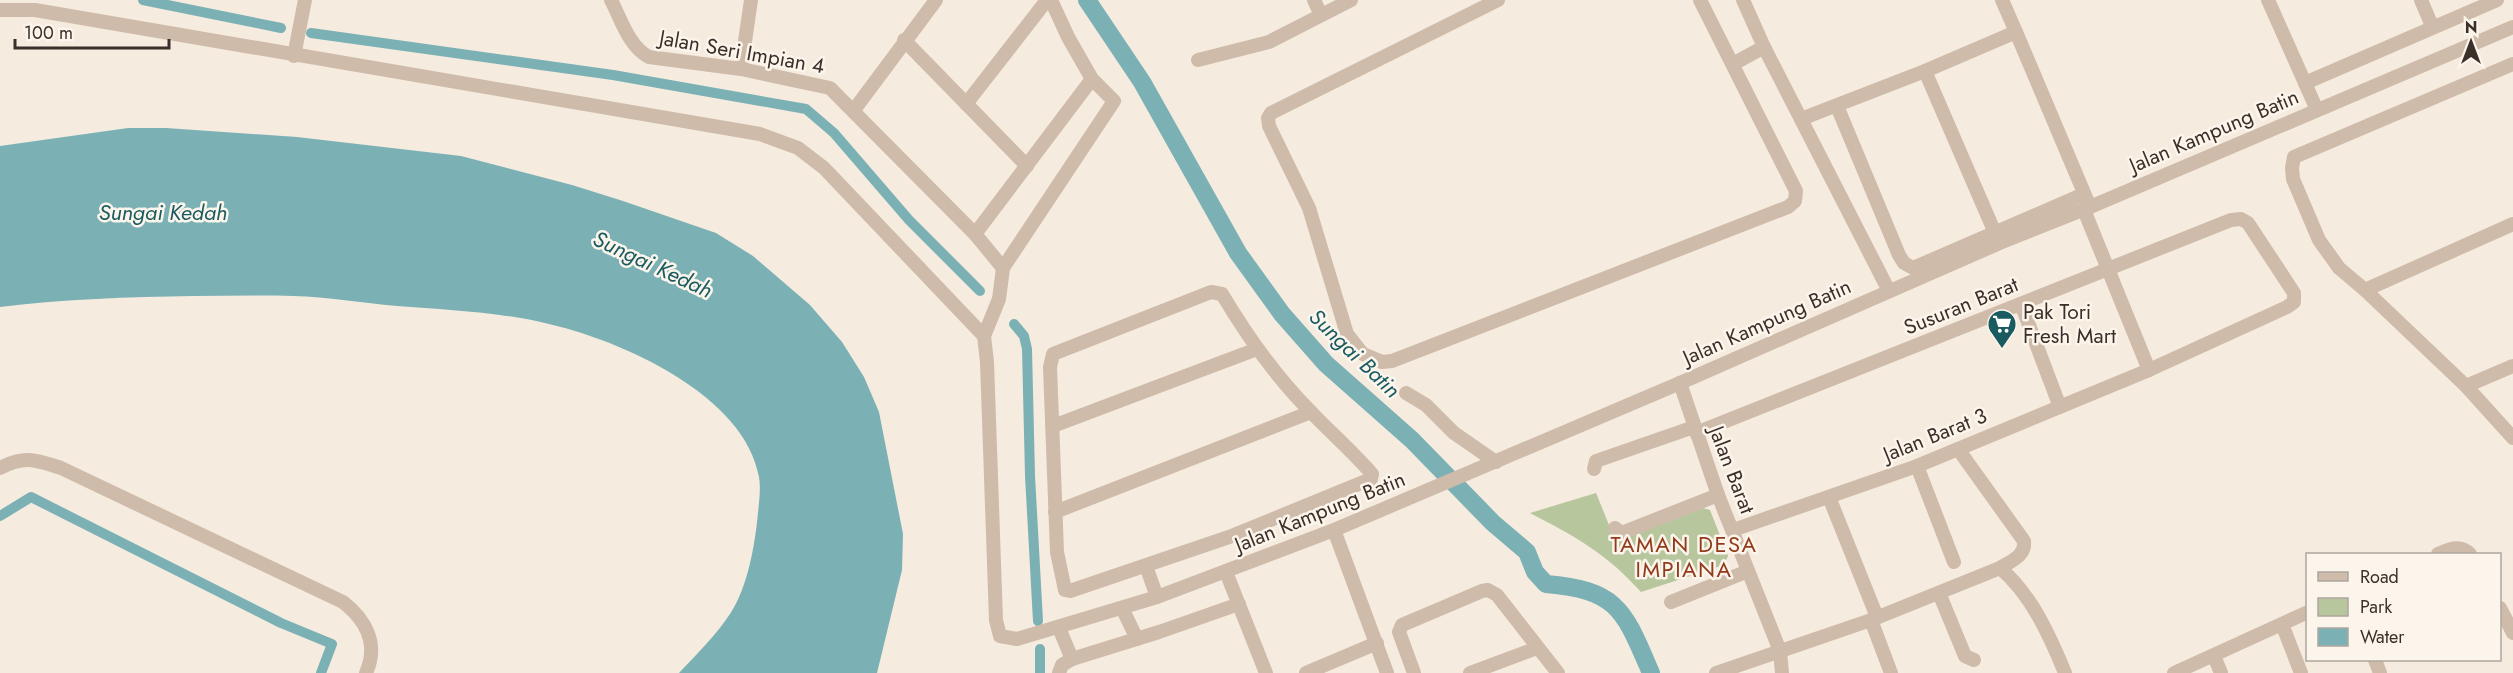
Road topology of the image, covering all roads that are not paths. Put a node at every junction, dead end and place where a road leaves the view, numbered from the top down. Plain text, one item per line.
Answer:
1 (305, 0) edge
2 (611, 0) edge
3 (751, 0) edge
4 (936, 0) edge
5 (1049, 0) edge
6 (1314, 0) edge
7 (1351, 0) edge
8 (1498, 0) edge
9 (1700, 0) edge
10 (1743, 0) edge
11 (2002, 0) edge
12 (2268, 0) edge
13 (2421, 0) edge
14 (2497, 0) edge
15 (0, 9) edge
16 (1321, 15) junction
17 (2432, 26) junction
18 (2513, 27) edge
19 (2016, 32) junction
20 (904, 40) junction
21 (1764, 47) junction
22 (294, 56) junction
23 (1198, 60) dead end
24 (1733, 64) junction
25 (2513, 64) edge
26 (741, 69) junction
27 (1925, 71) junction
28 (1092, 79) junction
29 (2305, 83) junction
30 (966, 104) junction
31 (1837, 106) junction
32 (854, 110) junction
33 (2317, 110) junction
34 (1801, 119) junction
35 (1027, 166) junction
36 (2086, 204) junction
37 (2513, 224) edge
38 (975, 234) junction
39 (1998, 237) junction
40 (1003, 268) junction
41 (2108, 269) junction
42 (2365, 290) junction
43 (1889, 291) junction
44 (2294, 293) joint
45 (2022, 304) junction
46 (984, 336) junction
47 (1257, 349) junction
48 (2513, 366) edge
49 (2149, 370) junction
50 (1680, 383) junction
51 (2466, 386) junction
52 (1406, 393) dead end
53 (2060, 407) junction
54 (1311, 412) junction
55 (1053, 426) junction
56 (1695, 430) junction
57 (2513, 438) edge
58 (1958, 449) junction
59 (1496, 462) junction
60 (1917, 466) junction
61 (0, 468) edge
62 (1594, 469) dead end
63 (1718, 495) junction
64 (1829, 497) junction
65 (1055, 512) junction
66 (1615, 528) dead end
67 (1334, 530) junction
68 (1732, 530) junction
69 (2442, 553) edge
70 (2467, 553) edge
71 (1954, 562) dead end
72 (1146, 566) junction
73 (2000, 568) junction
74 (1748, 571) junction
75 (1226, 572) junction
76 (1939, 593) junction
77 (1157, 597) junction
78 (1671, 602) dead end
79 (1239, 604) junction
80 (1122, 608) junction
81 (2306, 612) edge
82 (2501, 612) edge
83 (1874, 618) junction
84 (2282, 624) junction
85 (1059, 628) junction
86 (2513, 633) edge
87 (1137, 639) junction
88 (1377, 643) junction
89 (1537, 648) junction
90 (1779, 651) junction
91 (2214, 656) junction
92 (1072, 659) junction
93 (1974, 660) dead end
94 (366, 673) edge
95 (1059, 673) edge
96 (1266, 673) edge
97 (1306, 673) edge
98 (1387, 673) edge
99 (1414, 673) edge
100 (1470, 673) edge
101 (1558, 673) edge
102 (1716, 673) edge
103 (1782, 673) edge
104 (1891, 673) edge
105 (2065, 673) edge
106 (2174, 673) edge
107 (2221, 673) edge
108 (2301, 673) edge

1 - 22 street
2 - 26 street, Jalan Seri Impian 4
3 - 26 street
4 - 20 street
5 - 28 street
5 - 30 street
6 - 16 street
7 - 16 street
8 - 24 street
9 - 24 street
10 - 21 street
11 - 19 street
12 - 29 street
13 - 17 street
14 - 17 street
15 - 22 street
16 - 23 street
17 - 29 street
18 - 33 street, Jalan Kampung Batin
19 - 27 street
19 - 36 street
20 - 30 street
20 - 32 street
21 - 24 street
21 - 34 street
22 - 46 street
25 - 42 street
26 - 32 street, Jalan Seri Impian 4
27 - 31 street
27 - 39 street
28 - 35 street
28 - 40 street
29 - 33 street
30 - 35 street
31 - 34 street
31 - 39 street
32 - 38 street, Jalan Seri Impian 4
33 - 36 street, Jalan Kampung Batin
34 - 43 street
35 - 38 street
36 - 39 street, Jalan Kampung Batin
36 - 41 street
37 - 42 street
38 - 40 street, Jalan Seri Impian 4
39 - 43 street, Jalan Kampung Batin
40 - 46 street
41 - 44 street, Susuran Barat
41 - 45 street, Susuran Barat
41 - 49 street
42 - 51 street
43 - 50 street, Jalan Kampung Batin
44 - 49 street, Jalan Barat 3
45 - 53 street
45 - 56 street, Susuran Barat
46 - 85 street, Jalan Kampung Batin
47 - 54 street
47 - 55 street
47 - 55 street
48 - 51 street
49 - 53 street, Jalan Barat 3
50 - 56 street, Jalan Barat
50 - 59 street, Jalan Kampung Batin
51 - 57 street
52 - 59 street
53 - 58 street, Jalan Barat 3
54 - 65 street
54 - 72 street
55 - 65 street
56 - 62 street, Susuran Barat
56 - 63 street, Jalan Barat
58 - 60 street, Jalan Barat 3
58 - 73 street
59 - 67 street, Jalan Kampung Batin
60 - 64 street, Jalan Barat 3
60 - 71 street
61 - 94 street
63 - 66 street
63 - 68 street, Jalan Barat
64 - 68 street, Jalan Barat 3
64 - 83 street
65 - 72 street
67 - 75 street, Jalan Kampung Batin
67 - 88 street
68 - 74 street, Jalan Barat
69 - 70 street
72 - 77 street
73 - 76 street
73 - 105 street
74 - 78 street
74 - 90 street, Jalan Barat
75 - 77 street, Jalan Kampung Batin
75 - 79 street
76 - 83 street
76 - 93 street
77 - 80 street, Jalan Kampung Batin
79 - 87 street
79 - 96 street
80 - 85 street, Jalan Kampung Batin
80 - 87 street
81 - 84 street
82 - 86 street
83 - 90 street
83 - 104 street
84 - 91 street
84 - 108 street
85 - 92 street
87 - 92 street
88 - 97 street
88 - 98 street
89 - 99 street
89 - 100 street
89 - 101 street
90 - 102 street
90 - 103 street, Jalan Barat
91 - 106 street
91 - 107 street
92 - 95 street

